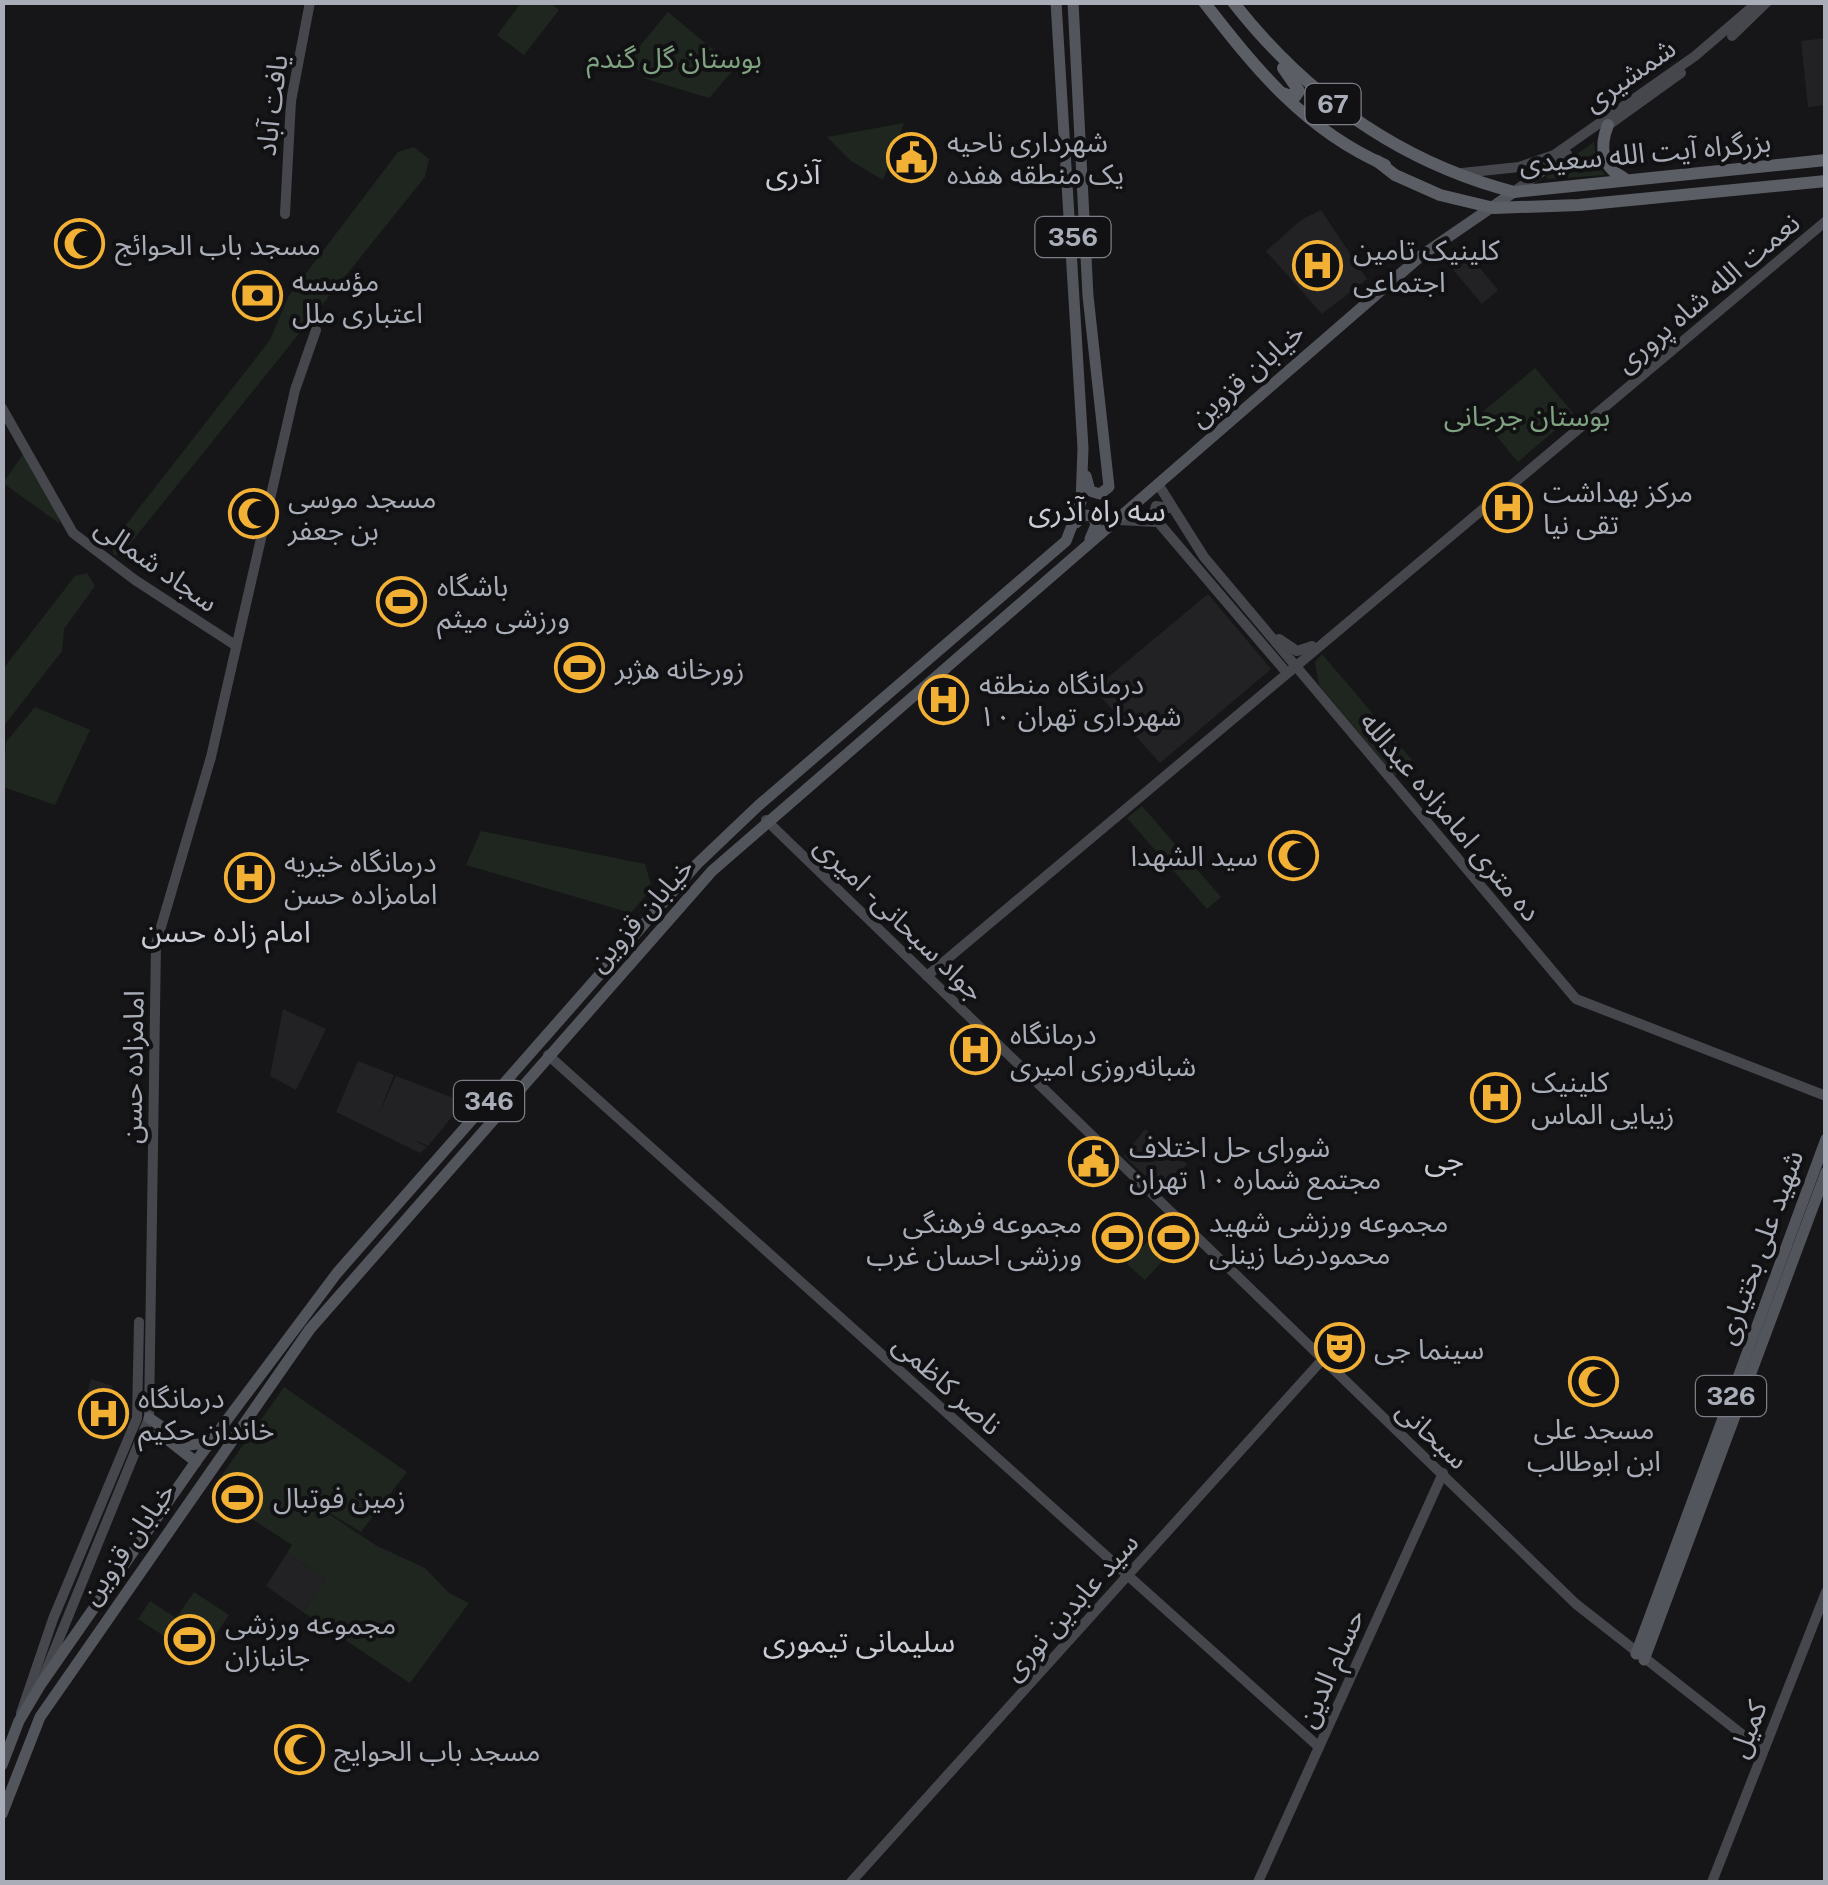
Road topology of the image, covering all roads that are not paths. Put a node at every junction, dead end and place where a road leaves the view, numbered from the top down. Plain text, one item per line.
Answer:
1 (310, 2) edge
2 (1056, 2) edge
3 (1073, 2) edge
4 (1204, 2) edge
5 (1233, 2) edge
6 (1758, 2) edge
7 (1767, 2) edge
8 (1726, 36) junction
9 (1273, 54) junction
10 (1658, 85) junction
11 (1276, 90) junction
12 (1608, 125) junction
13 (1826, 160) edge
14 (1458, 173) junction
15 (1626, 180) junction
16 (1825, 181) edge
17 (1514, 192) junction
18 (1494, 208) junction
19 (285, 214) dead end
20 (1826, 221) edge
21 (316, 330) dead end
22 (2, 408) edge
23 (1084, 462) junction
24 (1158, 484) junction
25 (1169, 508) junction
26 (1118, 520) junction
27 (1160, 524) junction
28 (1072, 526) junction
29 (1079, 554) junction
30 (1014, 588) junction
31 (1024, 600) junction
32 (1263, 627) junction
33 (1323, 643) junction
34 (235, 645) junction
35 (1312, 652) junction
36 (1291, 670) junction
37 (1308, 682) junction
38 (766, 820) junction
39 (927, 976) junction
40 (548, 1056) junction
41 (1826, 1096) edge
42 (1089, 1133) joint
43 (1826, 1139) edge
44 (1826, 1172) edge
45 (1777, 1287) junction
46 (140, 1322) dead end
47 (1322, 1360) junction
48 (149, 1418) junction
49 (142, 1436) junction
50 (210, 1443) junction
51 (196, 1462) junction
52 (1443, 1473) junction
53 (1128, 1576) junction
54 (1826, 1592) edge
55 (1640, 1657) junction
56 (41, 1684) junction
57 (56, 1693) junction
58 (18, 1721) junction
59 (1319, 1747) junction
60 (1762, 1750) junction
61 (2, 1765) edge
62 (2, 1814) edge
63 (851, 1882) edge
64 (1258, 1882) edge
65 (1712, 1882) edge

1 - 19 main road, یافت آباد
2 - 23 main road, 356
3 - 23 main road, 356
4 - 11 highway, بزرگراه آیت الله سعیدی / 67
5 - 9 highway, بزرگراه آیت الله سعیدی / 67
6 - 8 main road, شمشیری
7 - 8 main road, شمشیری
8 - 10 main road, شمشیری
9 - 11 highway
9 - 14 highway, بزرگراه آیت الله سعیدی / 67
10 - 12 main road, شمشیری
10 - 14 main road, شمشیری
11 - 18 highway, بزرگراه آیت الله سعیدی / 67
12 - 15 highway
12 - 17 main road, شمشیری
13 - 15 highway, بزرگراه آیت الله سعیدی / 67
14 - 17 highway, بزرگراه آیت الله سعیدی / 67
15 - 17 highway, بزرگراه آیت الله سعیدی / 67
16 - 18 highway, بزرگراه آیت الله سعیدی / 67
17 - 18 main road, خیابان قزوین
18 - 24 main road, خیابان قزوین / 346
20 - 33 main road, نعمت الله شاه پروری
21 - 34 main road, امامزاده حسن
22 - 34 main road, سجاد شمالی
23 - 28 main road, 356
24 - 25 main road
24 - 26 main road, خیابان قزوین / 346
25 - 27 main road
25 - 32 main road
26 - 27 main road
26 - 29 main road, خیابان قزوین / 346
27 - 36 main road
28 - 29 main road
28 - 30 main road, خیابان قزوین / 346
29 - 31 main road, خیابان قزوین / 346
30 - 31 main road
30 - 50 main road, خیابان قزوین / 346
31 - 38 main road, خیابان قزوین / 346
32 - 33 main road
32 - 36 main road
33 - 35 main road, نعمت الله شاه پروری
34 - 48 main road, امامزاده حسن
35 - 36 main road, نعمت الله شاه پروری
35 - 37 main road
36 - 37 main road, ده متری امامزاده عبدالله
36 - 39 main road, نعمت الله شاه پروری
37 - 41 main road, ده متری امامزاده عبدالله
38 - 39 main road, جواد سبحانی - امیری
38 - 40 main road, خیابان قزوین / 346
39 - 42 main road, جواد سبحانی - امیری
40 - 53 main road, ناصر کاظمی
40 - 57 main road, خیابان قزوین / 346
42 - 47 main road, سبحانی
43 - 45 main road, شهید علی بختیاری / 326
44 - 45 main road, شهید علی بختیاری / 326
45 - 55 main road, شهید علی بختیاری / 326
46 - 58 main road
47 - 52 main road, سبحانی
47 - 53 main road, سید عابدین نوری
48 - 49 main road, امامزاده حسن
48 - 50 main road
49 - 51 main road
49 - 56 main road, امامزاده حسن
50 - 51 main road, خیابان قزوین / 346
51 - 56 main road, خیابان قزوین / 346
52 - 55 main road, سبحانی
52 - 59 main road, حسام الدین
53 - 59 main road, ناصر کاظمی
53 - 63 main road, سید عابدین نوری
54 - 60 main road, کمیل
55 - 60 main road, سبحانی
56 - 57 main road
56 - 58 main road, خیابان قزوین / 346
57 - 62 main road, خیابان قزوین / 346
58 - 61 main road, خیابان قزوین / 346
59 - 64 main road, حسام الدین
60 - 65 main road, کمیل

